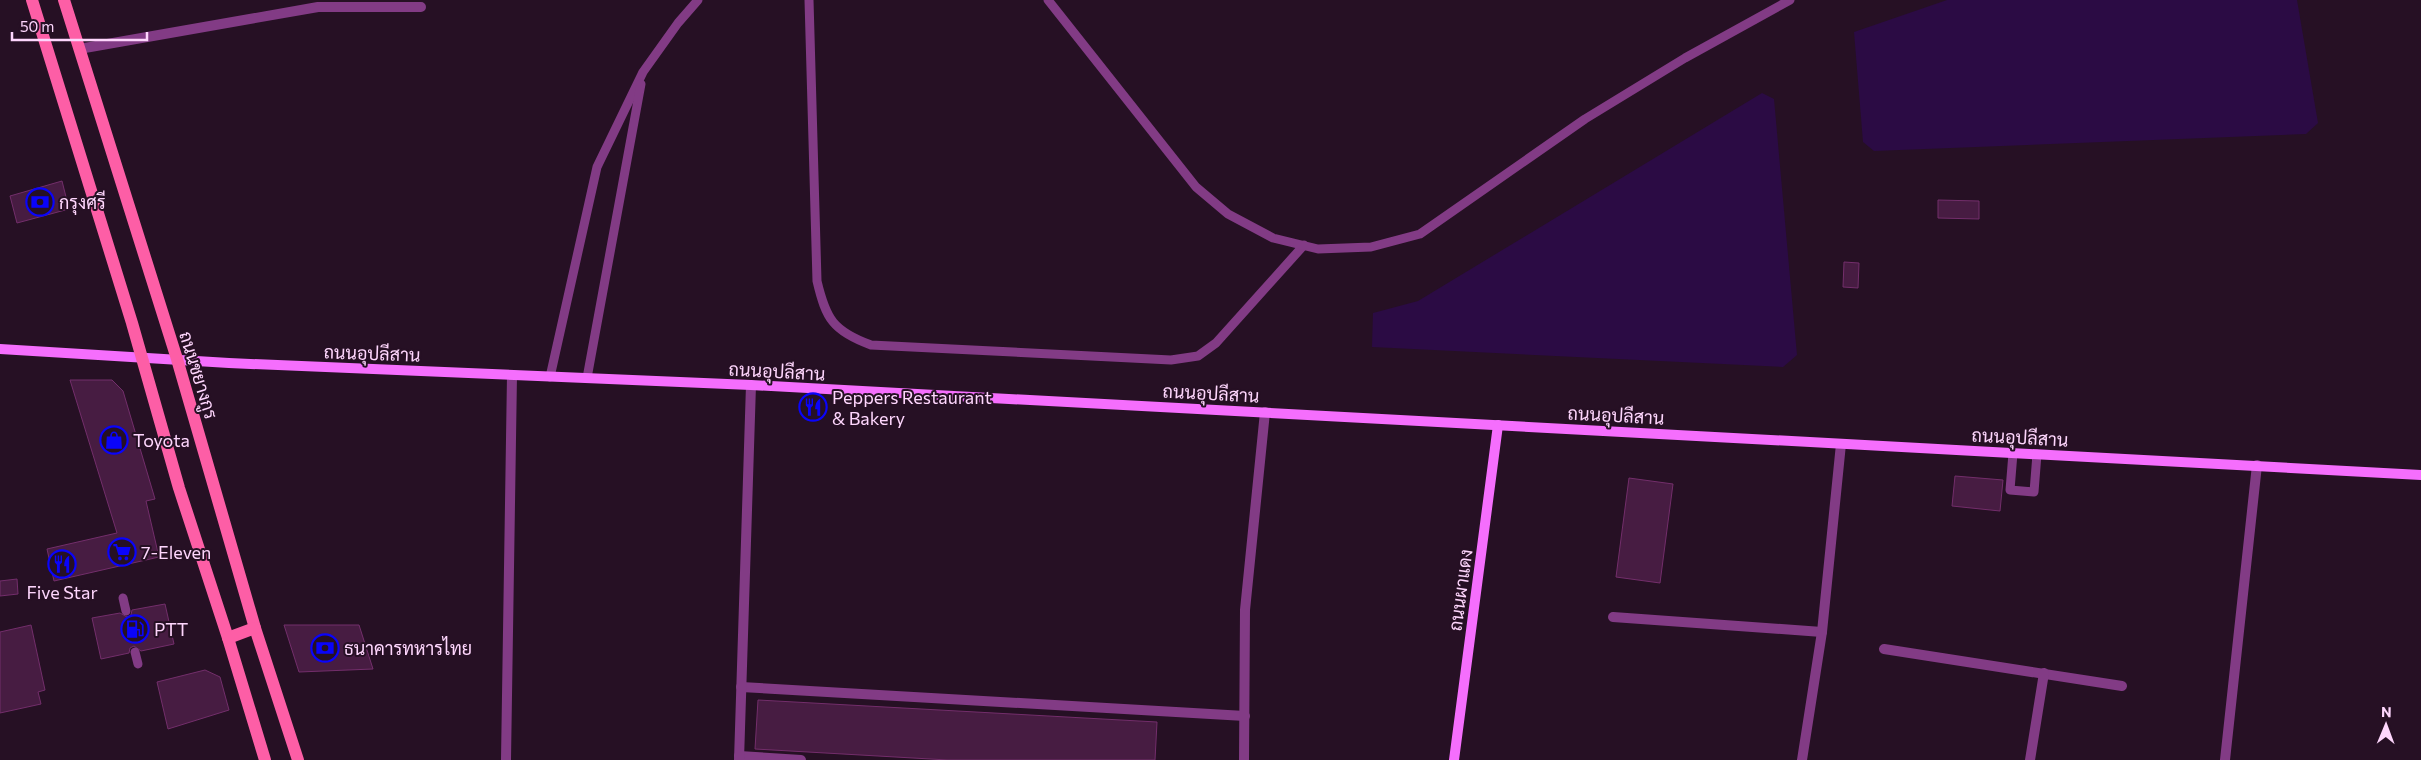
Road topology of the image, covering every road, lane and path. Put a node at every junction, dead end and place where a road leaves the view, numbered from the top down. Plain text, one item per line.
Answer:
1 (32, 0) edge
2 (64, 0) edge
3 (698, 0) edge
4 (809, 0) edge
5 (1048, 0) edge
6 (1790, 0) edge
7 (421, 7) dead end
8 (79, 49) junction
9 (643, 72) junction
10 (1304, 245) junction
11 (0, 348) edge
12 (142, 357) junction
13 (177, 359) junction
14 (512, 375) junction
15 (550, 377) junction
16 (587, 378) junction
17 (751, 386) junction
18 (1265, 412) junction
19 (1498, 425) junction
20 (1841, 444) junction
21 (2013, 453) junction
22 (2037, 454) junction
23 (2257, 465) junction
24 (2421, 475) edge
25 (123, 598) dead end
26 (126, 611) dead end
27 (1613, 617) dead end
28 (255, 628) junction
29 (1822, 632) junction
30 (228, 638) junction
31 (1884, 648) dead end
32 (135, 652) dead end
33 (138, 664) dead end
34 (2044, 673) junction
35 (2122, 686) dead end
36 (741, 687) junction
37 (1245, 716) junction
38 (739, 758) edge
39 (265, 760) edge
40 (298, 760) edge
41 (506, 760) edge
42 (801, 760) edge
43 (1244, 760) edge
44 (1454, 760) edge
45 (1802, 760) edge
46 (2030, 760) edge
47 (2225, 760) edge

1 - 12 main road
2 - 8 main road, ถนนชยางกูร
3 - 9 lane
4 - 10 lane
5 - 10 lane
6 - 10 lane
7 - 8 street
8 - 13 main road, ถนนชยางกูร
9 - 15 lane
9 - 16 lane
11 - 12 main road, ถนนอุปลีสาน
12 - 13 main road, ถนนอุปลีสาน
12 - 30 main road
13 - 14 main road, ถนนอุปลีสาน
13 - 28 main road, ถนนชยางกูร
14 - 15 main road, ถนนอุปลีสาน
14 - 41 street
15 - 16 main road, ถนนอุปลีสาน
16 - 17 main road, ถนนอุปลีสาน
17 - 18 main road, ถนนอุปลีสาน
17 - 36 street
18 - 19 main road, ถนนอุปลีสาน
18 - 37 street
19 - 20 main road, ถนนอุปลีสาน
19 - 44 main road, ถนนผาแดง
20 - 21 main road, ถนนอุปลีสาน
20 - 29 street
21 - 22 main road, ถนนอุปลีสาน
21 - 22 lane
22 - 23 main road, ถนนอุปลีสาน
23 - 24 main road, ถนนอุปลีสาน
23 - 47 street
25 - 26 lane
27 - 29 street
28 - 30 main road
28 - 40 main road, ถนนชยางกูร
29 - 45 street
30 - 39 main road
31 - 34 street
32 - 33 lane
34 - 35 street
34 - 46 street
36 - 37 street
36 - 38 street
37 - 43 street
38 - 42 street

